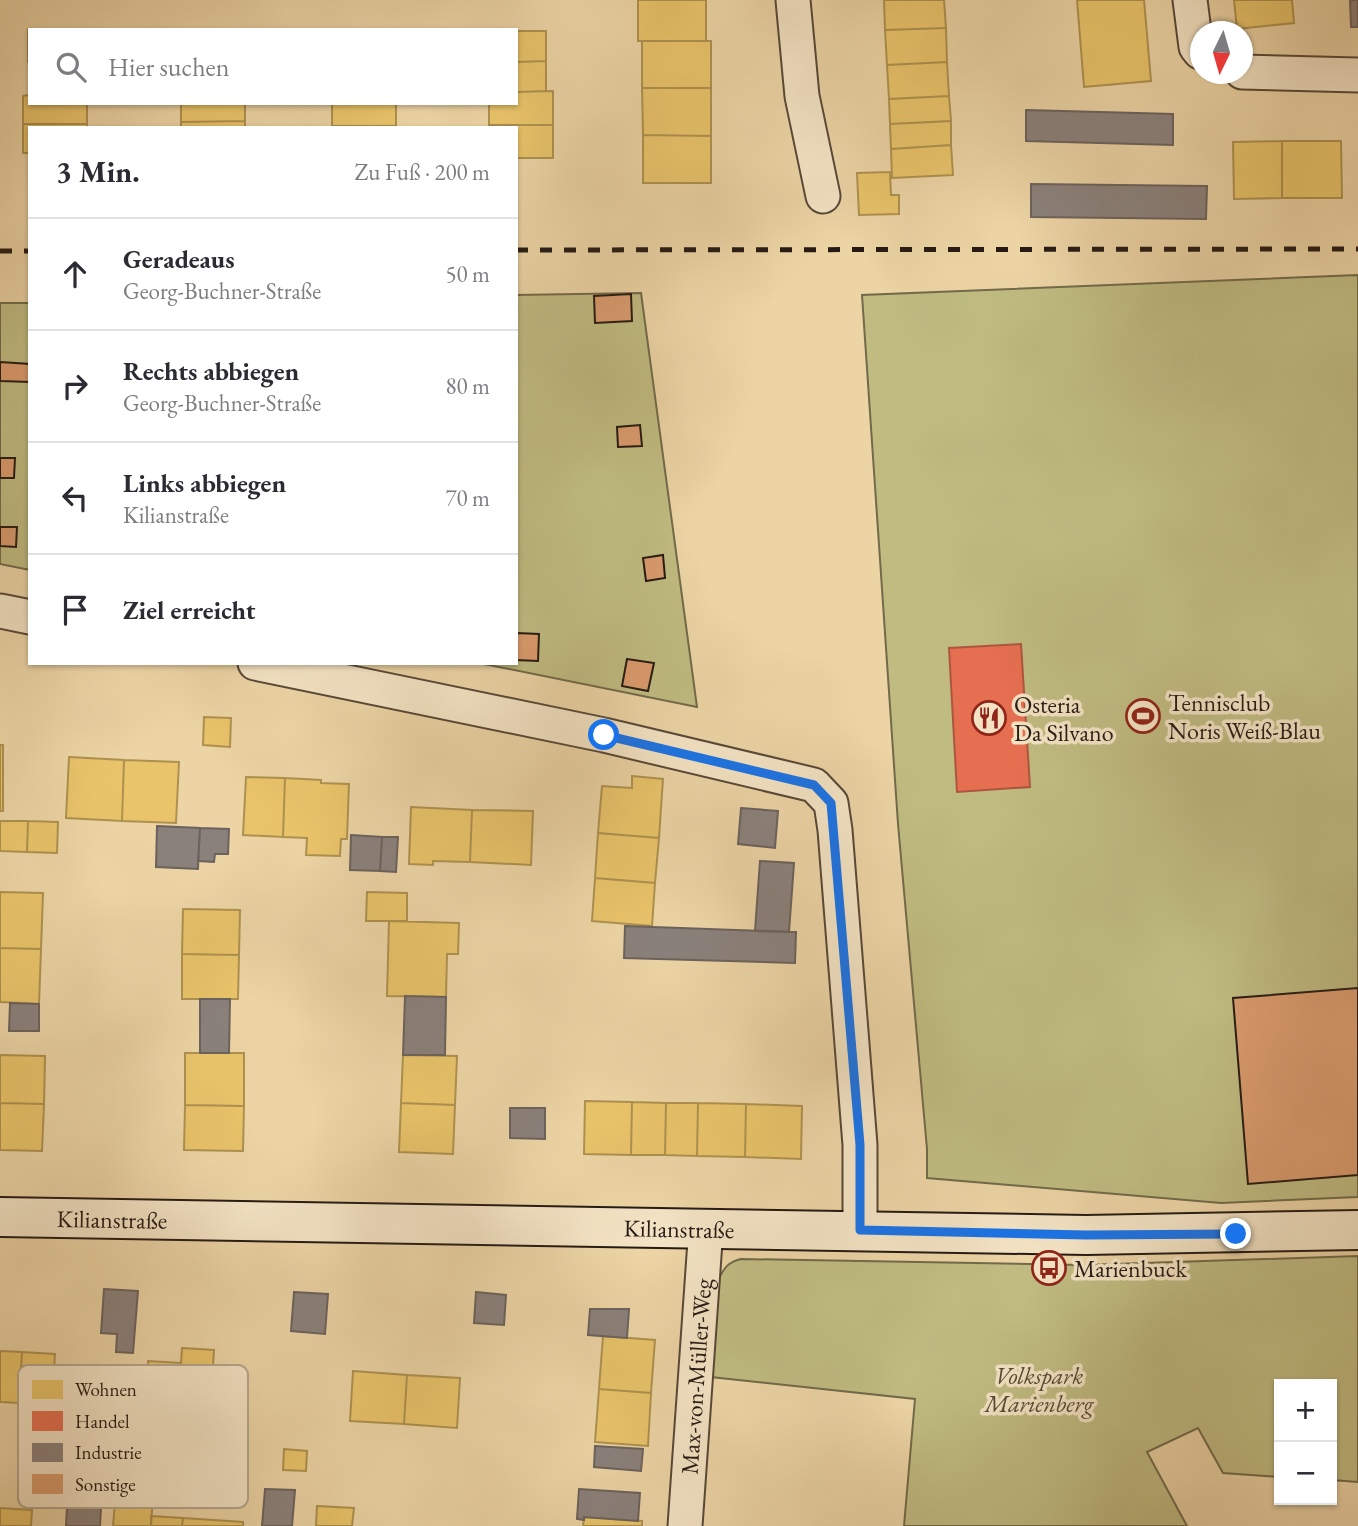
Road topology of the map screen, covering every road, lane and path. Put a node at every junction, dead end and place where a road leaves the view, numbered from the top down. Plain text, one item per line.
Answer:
1 (793, 0) edge
2 (1190, 0) edge
3 (1193, 21) edge
4 (1253, 72) edge
5 (1358, 75) edge
6 (823, 196) dead end
7 (0, 611) edge
8 (28, 617) edge
9 (265, 665) edge
10 (0, 1217) edge
11 (706, 1227) junction
12 (860, 1230) junction
13 (1358, 1230) edge
14 (685, 1526) edge

1 - 6 street
2 - 3 street
4 - 5 street
7 - 8 street
9 - 12 street
10 - 11 main road, Kilianstraße
11 - 12 main road, Kilianstraße
11 - 14 street, Max-von-Müller-Weg
12 - 13 main road, Kilianstraße

